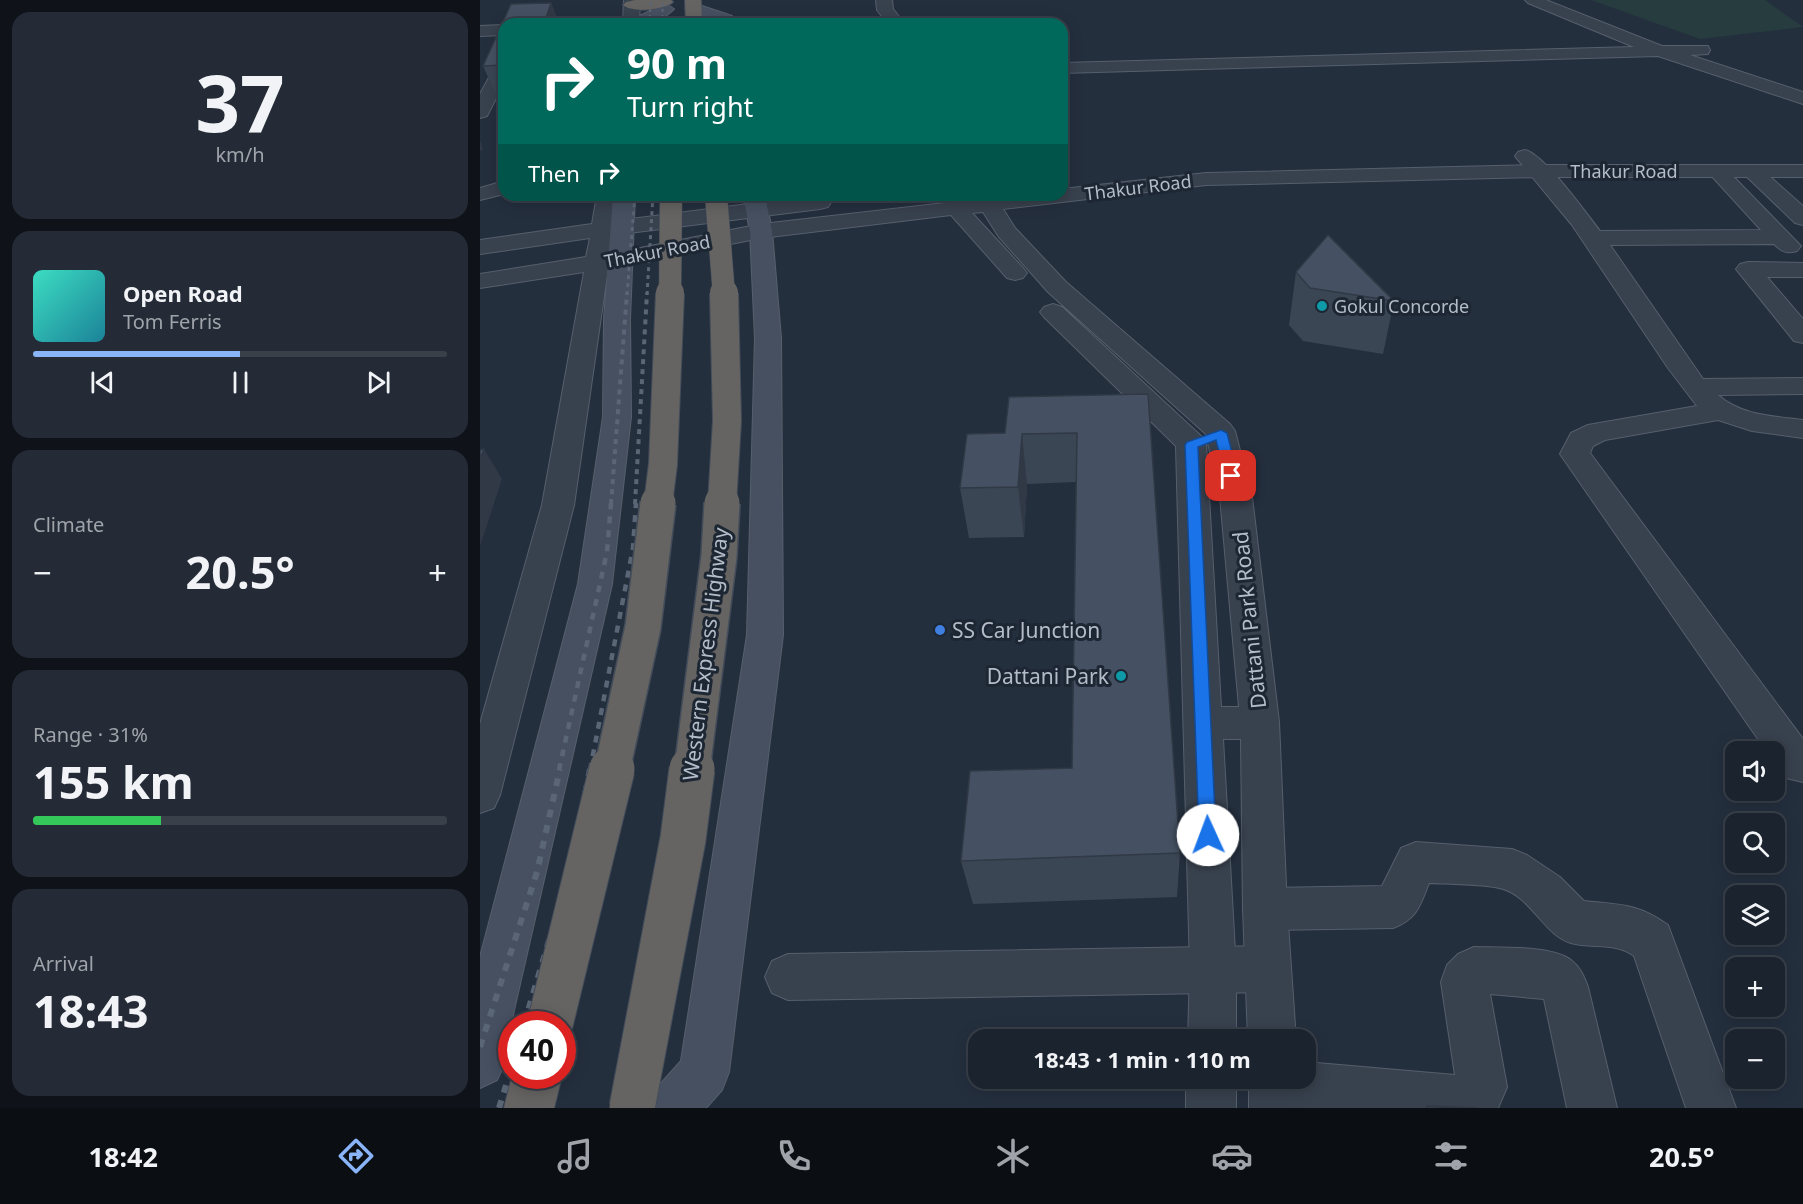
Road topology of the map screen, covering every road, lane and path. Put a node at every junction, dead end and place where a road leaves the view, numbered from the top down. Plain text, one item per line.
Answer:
1 (884, 0) edge
2 (1533, 0) edge
3 (1569, 0) edge
4 (632, 3) edge
5 (666, 9) edge
6 (694, 12) edge
7 (631, 18) edge
8 (647, 18) edge
9 (721, 18) edge
10 (892, 18) edge
11 (498, 30) edge
12 (480, 31) edge
13 (1661, 45) junction
14 (498, 62) edge
15 (1068, 68) edge
16 (1803, 83) edge
17 (1803, 98) edge
18 (480, 112) edge
19 (1720, 161) junction
20 (1533, 163) junction
21 (1752, 171) junction
22 (1803, 171) edge
23 (1085, 173) dead end
24 (498, 189) edge
25 (1068, 192) edge
26 (483, 194) dead end
27 (608, 201) edge
28 (622, 201) edge
29 (671, 201) edge
30 (717, 201) edge
31 (831, 201) edge
32 (970, 201) edge
33 (757, 211) edge
34 (1803, 218) edge
35 (1781, 237) junction
36 (1592, 238) junction
37 (611, 245) junction
38 (480, 247) edge
39 (1803, 261) edge
40 (1803, 270) edge
41 (480, 281) edge
42 (1803, 335) edge
43 (1803, 386) edge
44 (1695, 387) junction
45 (1720, 411) junction
46 (1803, 429) edge
47 (1206, 439) junction
48 (1241, 544) junction
49 (1196, 545) junction
50 (1199, 616) junction
51 (1249, 616) junction
52 (1260, 722) junction
53 (1203, 724) junction
54 (1800, 766) dead end
55 (480, 795) edge
56 (1265, 909) junction
57 (1213, 969) junction
58 (1268, 969) junction
59 (788, 977) dead end
60 (553, 1011) edge
61 (1212, 1029) edge
62 (1271, 1029) edge
63 (480, 1064) edge
64 (1316, 1083) edge
65 (534, 1089) edge
66 (1211, 1089) edge
67 (529, 1108) edge
68 (632, 1108) edge
69 (673, 1108) edge
70 (1211, 1108) edge
71 (1592, 1108) edge
72 (1711, 1108) edge

1 - 10 street
2 - 13 street
3 - 13 street
4 - 5 highway
4 - 7 street
5 - 8 main road
6 - 9 main road
11 - 12 street
13 - 15 street
13 - 16 street
13 - 17 street
14 - 18 street
19 - 20 street, Thakur Road
19 - 21 street, Thakur Road
19 - 35 street
20 - 23 street, Thakur Road
20 - 25 street, Thakur Road
20 - 36 street
21 - 22 street, Thakur Road
21 - 34 street
24 - 26 street
27 - 37 street
28 - 37 main road
29 - 60 highway, bridge
30 - 68 highway, Western Express Highway, bridge
31 - 33 street, Thakur Road
32 - 33 street, Thakur Road
32 - 47 street
33 - 37 street, Thakur Road
33 - 69 main road
35 - 36 street
35 - 39 street
36 - 44 street
37 - 38 street
37 - 41 street, Thakur Road
37 - 55 street
37 - 63 main road
40 - 42 street
43 - 44 street
44 - 45 street
45 - 46 street
45 - 54 street
47 - 48 street, Dattani Park Road
47 - 49 street
48 - 49 street
48 - 51 street, Dattani Park Road
49 - 50 street
50 - 51 street
50 - 53 street
51 - 52 street, Dattani Park Road
52 - 53 street
52 - 56 street, Dattani Park Road
53 - 57 street
56 - 58 street, Dattani Park Road
56 - 72 street
57 - 58 street
57 - 59 street
57 - 61 street
58 - 62 street, Dattani Park Road
64 - 71 street
65 - 67 highway
66 - 70 street

